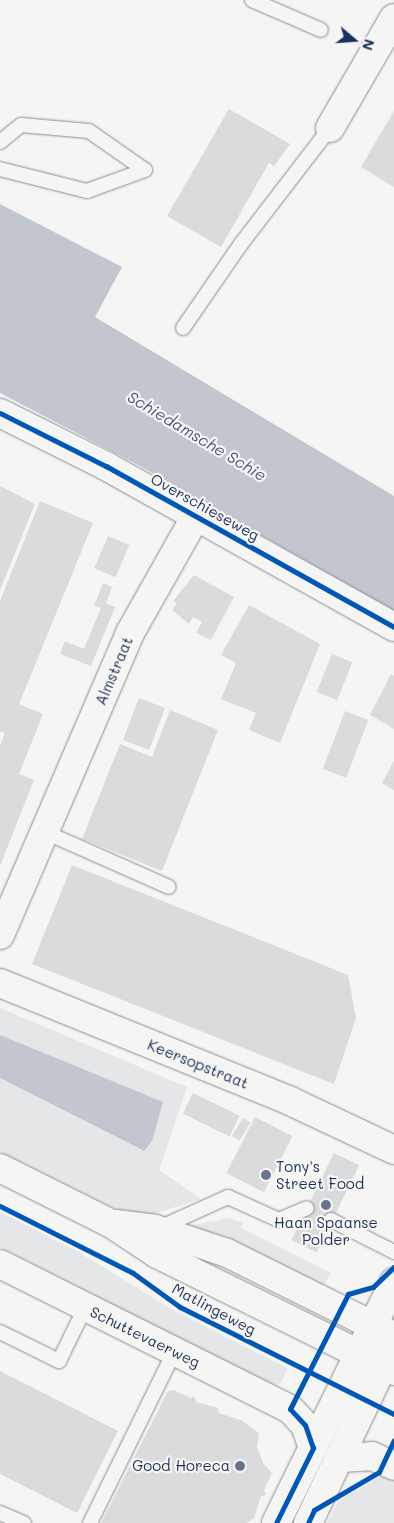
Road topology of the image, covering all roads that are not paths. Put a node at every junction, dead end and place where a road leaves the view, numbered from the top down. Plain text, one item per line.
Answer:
1 (252, 0) edge
2 (394, 18) edge
3 (321, 30) dead end
4 (330, 128) joint
5 (0, 142) edge
6 (0, 169) edge
7 (183, 328) dead end
8 (0, 413) edge
9 (196, 516) junction
10 (394, 627) edge
11 (47, 833) junction
12 (169, 887) dead end
13 (0, 935) edge
14 (0, 983) edge
15 (394, 1150) edge
16 (0, 1168) edge
17 (307, 1208) dead end
18 (331, 1220) dead end
19 (112, 1224) junction
20 (155, 1229) junction
21 (394, 1252) edge
22 (0, 1264) edge
23 (394, 1282) edge
24 (85, 1308) junction
25 (383, 1331) edge
26 (0, 1332) edge
27 (174, 1352) junction
28 (358, 1353) junction
29 (391, 1360) edge
30 (335, 1402) junction
31 (290, 1409) junction
32 (314, 1448) junction
33 (339, 1458) junction
34 (394, 1466) edge
35 (0, 1513) edge
36 (24, 1523) edge
37 (90, 1523) edge
38 (276, 1523) edge
39 (308, 1523) edge

1 - 3 lane
2 - 4 street
4 - 7 lane
5 - 6 lane
8 - 9 street, Overschieseweg
9 - 10 street, Overschieseweg
9 - 11 street, Almstraat
11 - 12 lane
11 - 13 street, Almstraat
14 - 15 street, Keersopstraat
16 - 19 street, Matlingeweg
17 - 20 lane
18 - 21 lane
19 - 20 street, Matlingeweg
19 - 28 street, Matlingeweg
20 - 25 street, Matlingeweg
22 - 24 street, Schuttevaerweg
23 - 25 street
24 - 26 lane
24 - 27 street, Schuttevaerweg
25 - 28 street
27 - 31 street, Schuttevaerweg
27 - 37 lane
28 - 29 street, Matlingeweg
28 - 30 street
29 - 33 street
30 - 31 street, Schuttevaerweg
30 - 32 street
31 - 32 street, Schuttevaerweg
32 - 38 street
33 - 34 street
33 - 39 street
35 - 36 lane

